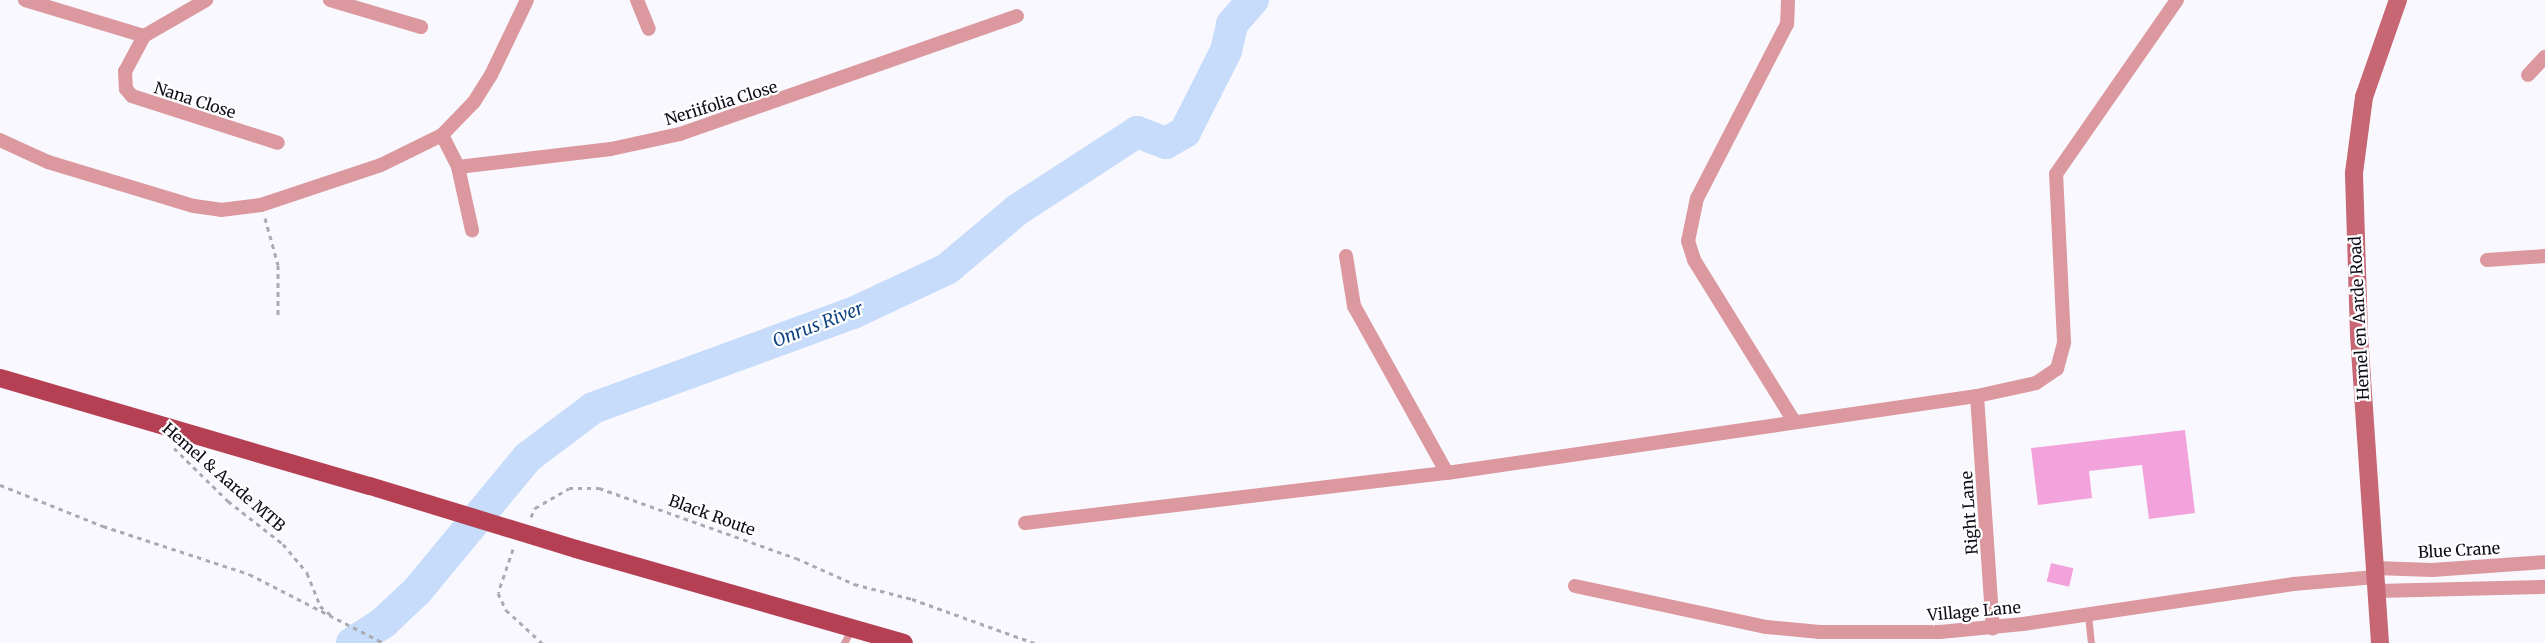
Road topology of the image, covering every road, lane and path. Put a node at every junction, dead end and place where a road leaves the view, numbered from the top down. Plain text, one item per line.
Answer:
1 (25, 0) edge
2 (206, 0) edge
3 (330, 0) edge
4 (527, 0) edge
5 (637, 0) edge
6 (1788, 0) edge
7 (2177, 0) edge
8 (2398, 0) edge
9 (1017, 16) dead end
10 (421, 27) dead end
11 (649, 29) dead end
12 (144, 36) junction
13 (2545, 57) edge
14 (2528, 75) dead end
15 (442, 135) junction
16 (0, 140) edge
17 (278, 143) dead end
18 (458, 166) junction
19 (261, 205) junction
20 (472, 230) dead end
21 (1346, 256) dead end
22 (2545, 256) edge
23 (2487, 260) dead end
24 (278, 317) dead end
25 (0, 378) edge
26 (1977, 396) junction
27 (1794, 421) junction
28 (167, 442) dead end
29 (1448, 472) junction
30 (0, 484) edge
31 (1025, 523) dead end
32 (525, 527) dead end
33 (515, 546) dead end
34 (2545, 562) edge
35 (2466, 568) junction
36 (2376, 579) junction
37 (1575, 586) dead end
38 (2545, 587) edge
39 (2467, 590) junction
40 (2088, 615) junction
41 (335, 618) junction
42 (1994, 628) junction
43 (847, 637) edge
44 (888, 641) edge
45 (384, 643) edge
46 (542, 643) edge
47 (904, 643) edge
48 (1034, 643) edge
49 (2091, 643) edge
50 (2380, 643) edge

1 - 12 street
2 - 12 street
3 - 10 street
4 - 15 street
5 - 11 street
6 - 27 street
7 - 26 street
8 - 36 main road, Hemel en Aarde Road
9 - 18 street, Neriifolia Close
12 - 17 street, Nana Close
13 - 14 street
15 - 18 street
15 - 19 street
16 - 19 street
18 - 20 street
19 - 24 path
21 - 29 street
22 - 23 street
25 - 43 main road, bridge
26 - 27 street
26 - 42 street, Right Lane
27 - 29 street
28 - 41 path, Hemel & Aarde MTB
29 - 31 street
30 - 41 path
32 - 48 path, Black Route
33 - 46 path
34 - 35 street, Blue Crane
35 - 36 street, Blue Crane
35 - 39 street
36 - 39 street
36 - 40 street, Village Lane
36 - 50 main road, Hemel en Aarde Road
37 - 42 street, Village Lane
38 - 39 street
40 - 42 street, Village Lane
40 - 49 lane
41 - 45 path
43 - 44 main road
44 - 47 main road

